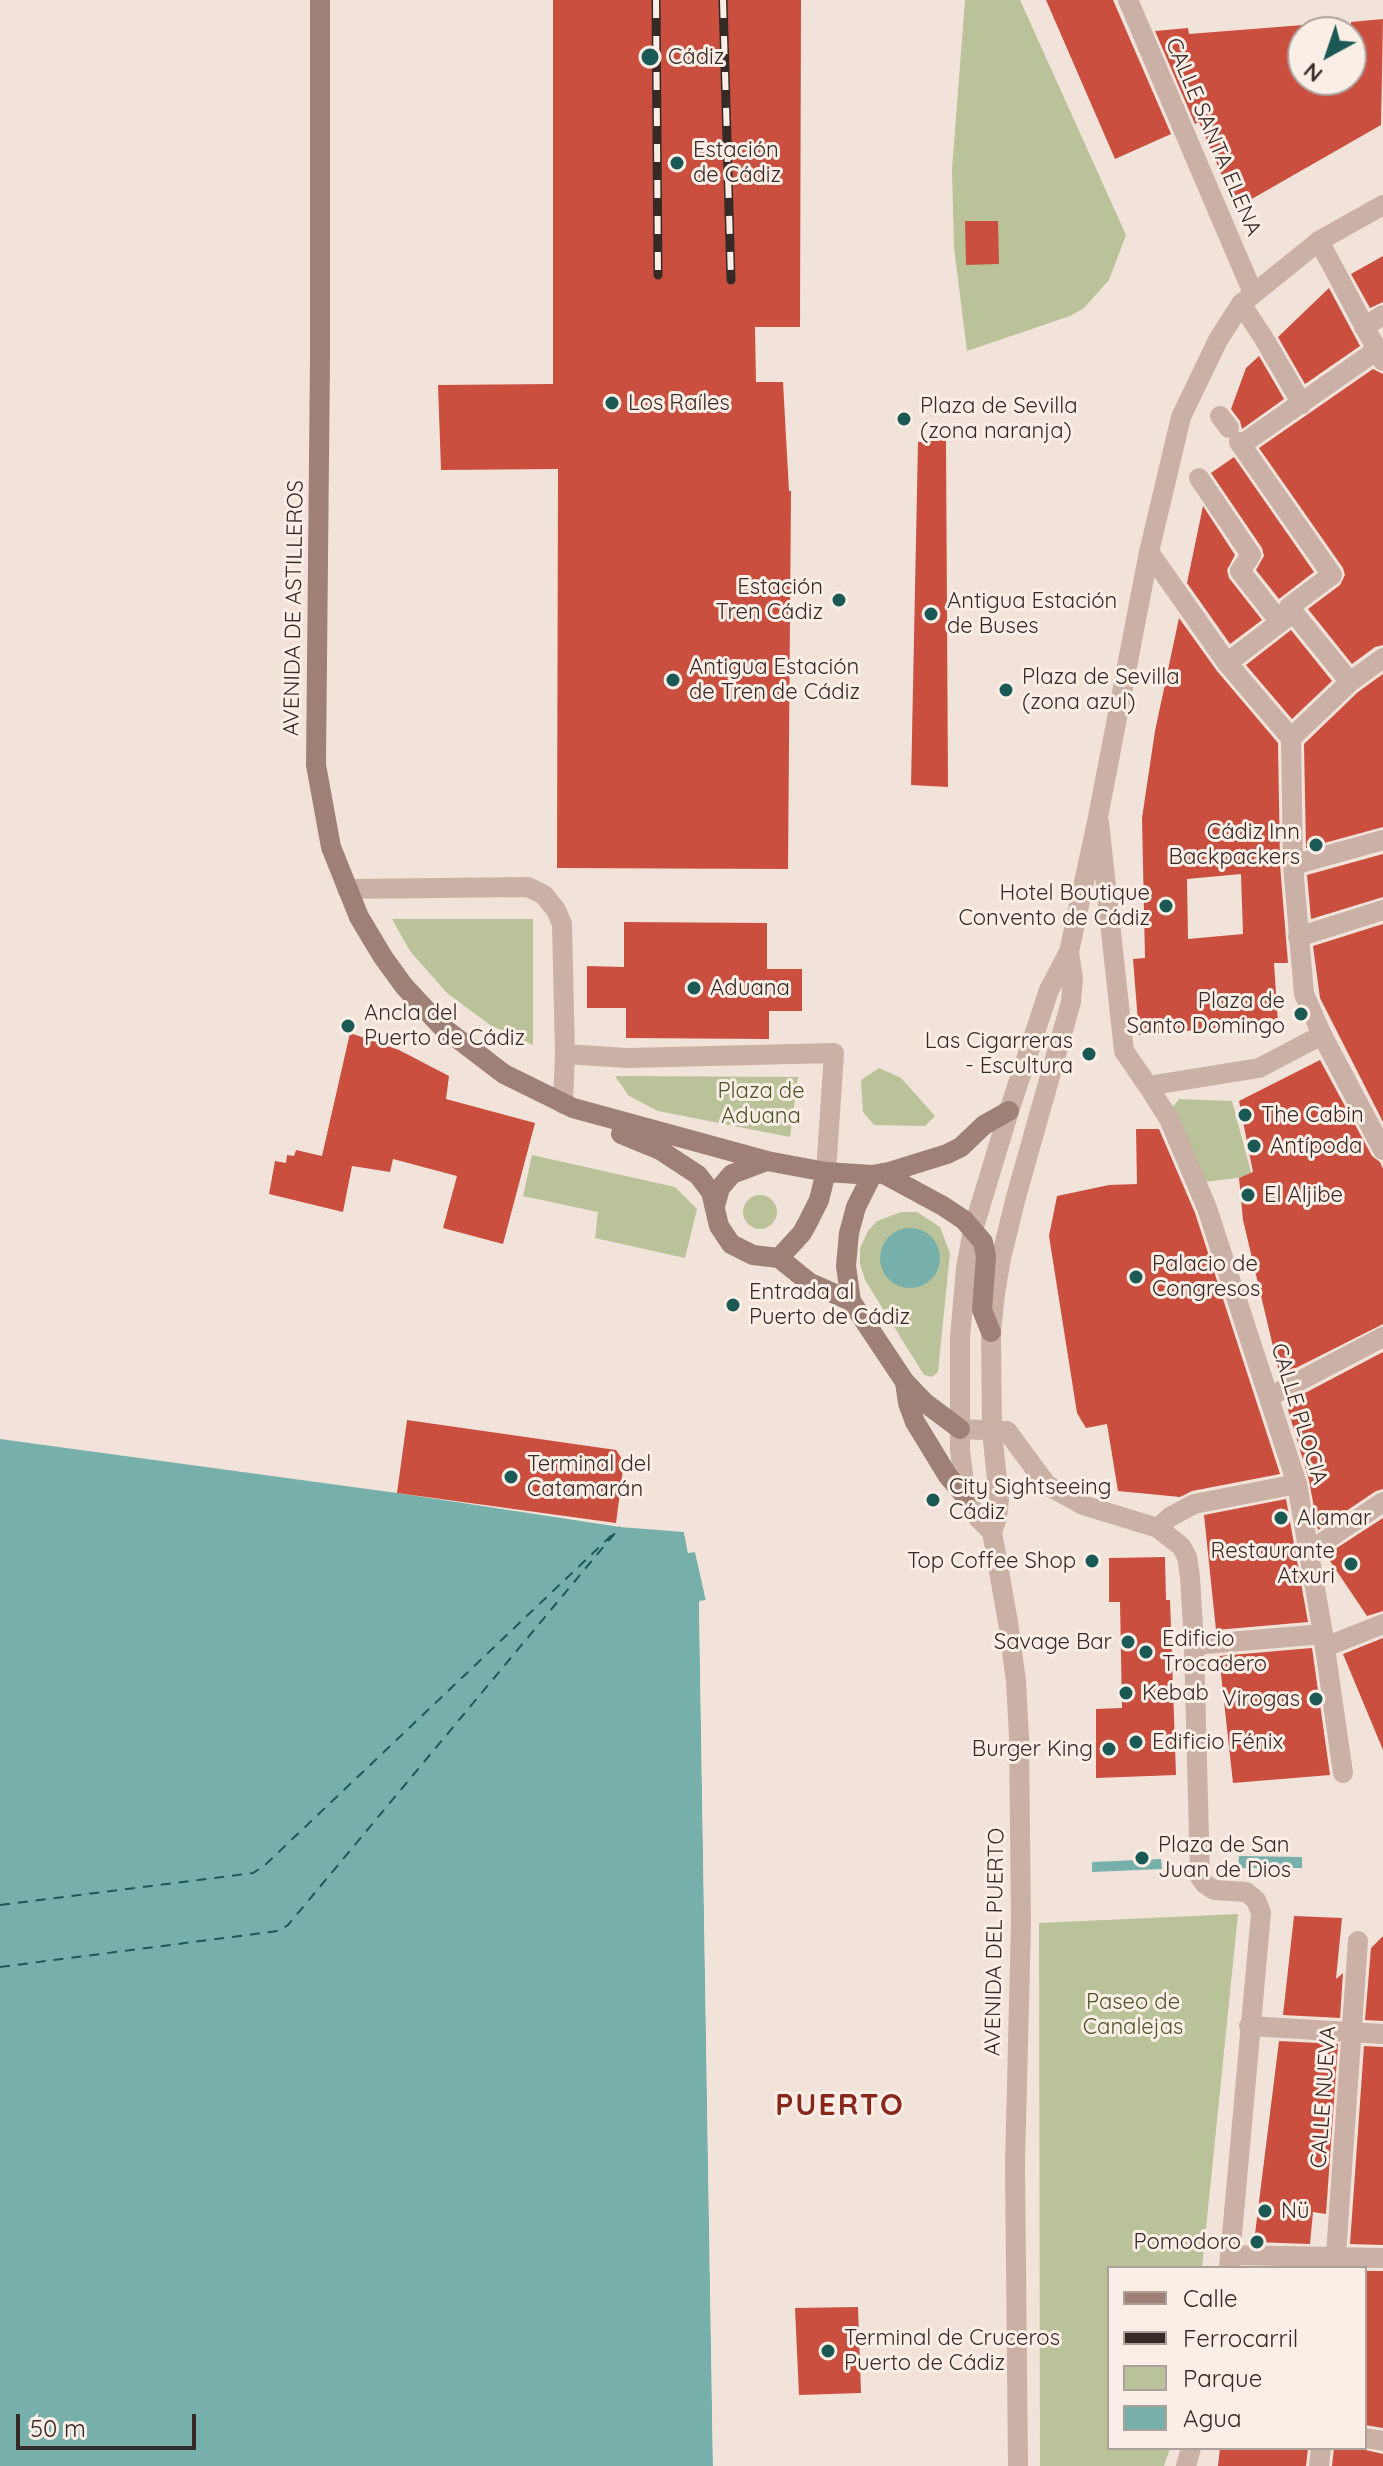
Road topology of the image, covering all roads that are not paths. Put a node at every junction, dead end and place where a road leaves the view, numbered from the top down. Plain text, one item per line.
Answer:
1 (320, 0) edge
2 (1128, 0) edge
3 (1383, 205) edge
4 (1319, 241) junction
5 (1247, 299) junction
6 (1383, 315) edge
7 (1364, 327) junction
8 (1380, 356) edge
9 (1302, 404) junction
10 (1199, 478) dead end
11 (1149, 552) junction
12 (1288, 614) junction
13 (1383, 658) edge
14 (1227, 663) junction
15 (1350, 682) junction
16 (1291, 738) junction
17 (1098, 817) junction
18 (1383, 840) edge
19 (1293, 865) junction
20 (347, 889) junction
21 (1383, 910) edge
22 (1298, 937) junction
23 (1069, 952) junction
24 (1322, 1035) junction
25 (565, 1054) junction
26 (1148, 1086) junction
27 (568, 1106) junction
28 (1009, 1111) junction
29 (1381, 1138) edge
30 (767, 1161) junction
31 (826, 1172) junction
32 (877, 1174) junction
33 (715, 1206) junction
34 (973, 1230) junction
35 (779, 1258) junction
36 (851, 1301) junction
37 (991, 1332) junction
38 (1383, 1337) edge
39 (905, 1382) junction
40 (1269, 1397) junction
41 (960, 1429) junction
42 (992, 1431) junction
43 (1297, 1484) junction
44 (966, 1497) junction
45 (1383, 1502) edge
46 (1158, 1528) junction
47 (992, 1532) junction
48 (1308, 1552) junction
49 (1383, 1624) edge
50 (1324, 1640) junction
51 (1194, 1645) junction
52 (1343, 1773) dead end
53 (1358, 1941) dead end
54 (1249, 2026) junction
55 (1353, 2031) junction
56 (1383, 2034) edge
57 (1383, 2258) edge
58 (1229, 2261) edge
59 (1336, 2263) edge
60 (1018, 2466) edge

1 - 20 main road, AVENIDA DE ASTILLEROS
2 - 5 street, CALLE SANTA ELENA
3 - 4 street
4 - 5 street
4 - 7 street
5 - 9 street, CALLE SANTA ELENA
5 - 11 street
6 - 7 street
7 - 8 street
8 - 9 street
9 - 12 street
10 - 12 street
11 - 14 street
11 - 17 street
12 - 14 street
12 - 15 street
13 - 15 street
14 - 16 street
15 - 16 street
16 - 19 street
17 - 23 street
17 - 26 street, CALLE PLOCIA
18 - 19 street
19 - 22 street
20 - 25 street
20 - 27 main road, AVENIDA DE ASTILLEROS
21 - 22 street
22 - 24 street
23 - 28 street
23 - 37 street
24 - 26 street
24 - 29 street
25 - 27 street
25 - 31 street
26 - 40 street, CALLE PLOCIA
27 - 30 main road
27 - 33 main road
28 - 32 main road
28 - 34 street
30 - 31 main road
30 - 33 main road
31 - 32 main road
31 - 35 main road
32 - 34 main road
32 - 36 main road
33 - 35 main road
34 - 37 main road
34 - 41 street
35 - 36 main road
36 - 39 main road
37 - 42 street
38 - 40 street
39 - 41 main road
39 - 44 main road
40 - 43 street, CALLE PLOCIA
41 - 42 street
41 - 44 street
42 - 46 street
42 - 47 street
43 - 46 street
43 - 48 street, CALLE PLOCIA
44 - 47 street, AVENIDA DEL PUERTO
45 - 48 street
46 - 51 street
47 - 60 street, AVENIDA DEL PUERTO
48 - 50 street, CALLE PLOCIA
49 - 50 street
50 - 51 street
50 - 52 street, CALLE PLOCIA
51 - 54 street
53 - 55 street, CALLE NUEVA
54 - 55 street
54 - 58 street
55 - 56 street
55 - 59 street, CALLE NUEVA
57 - 59 street
58 - 59 street

